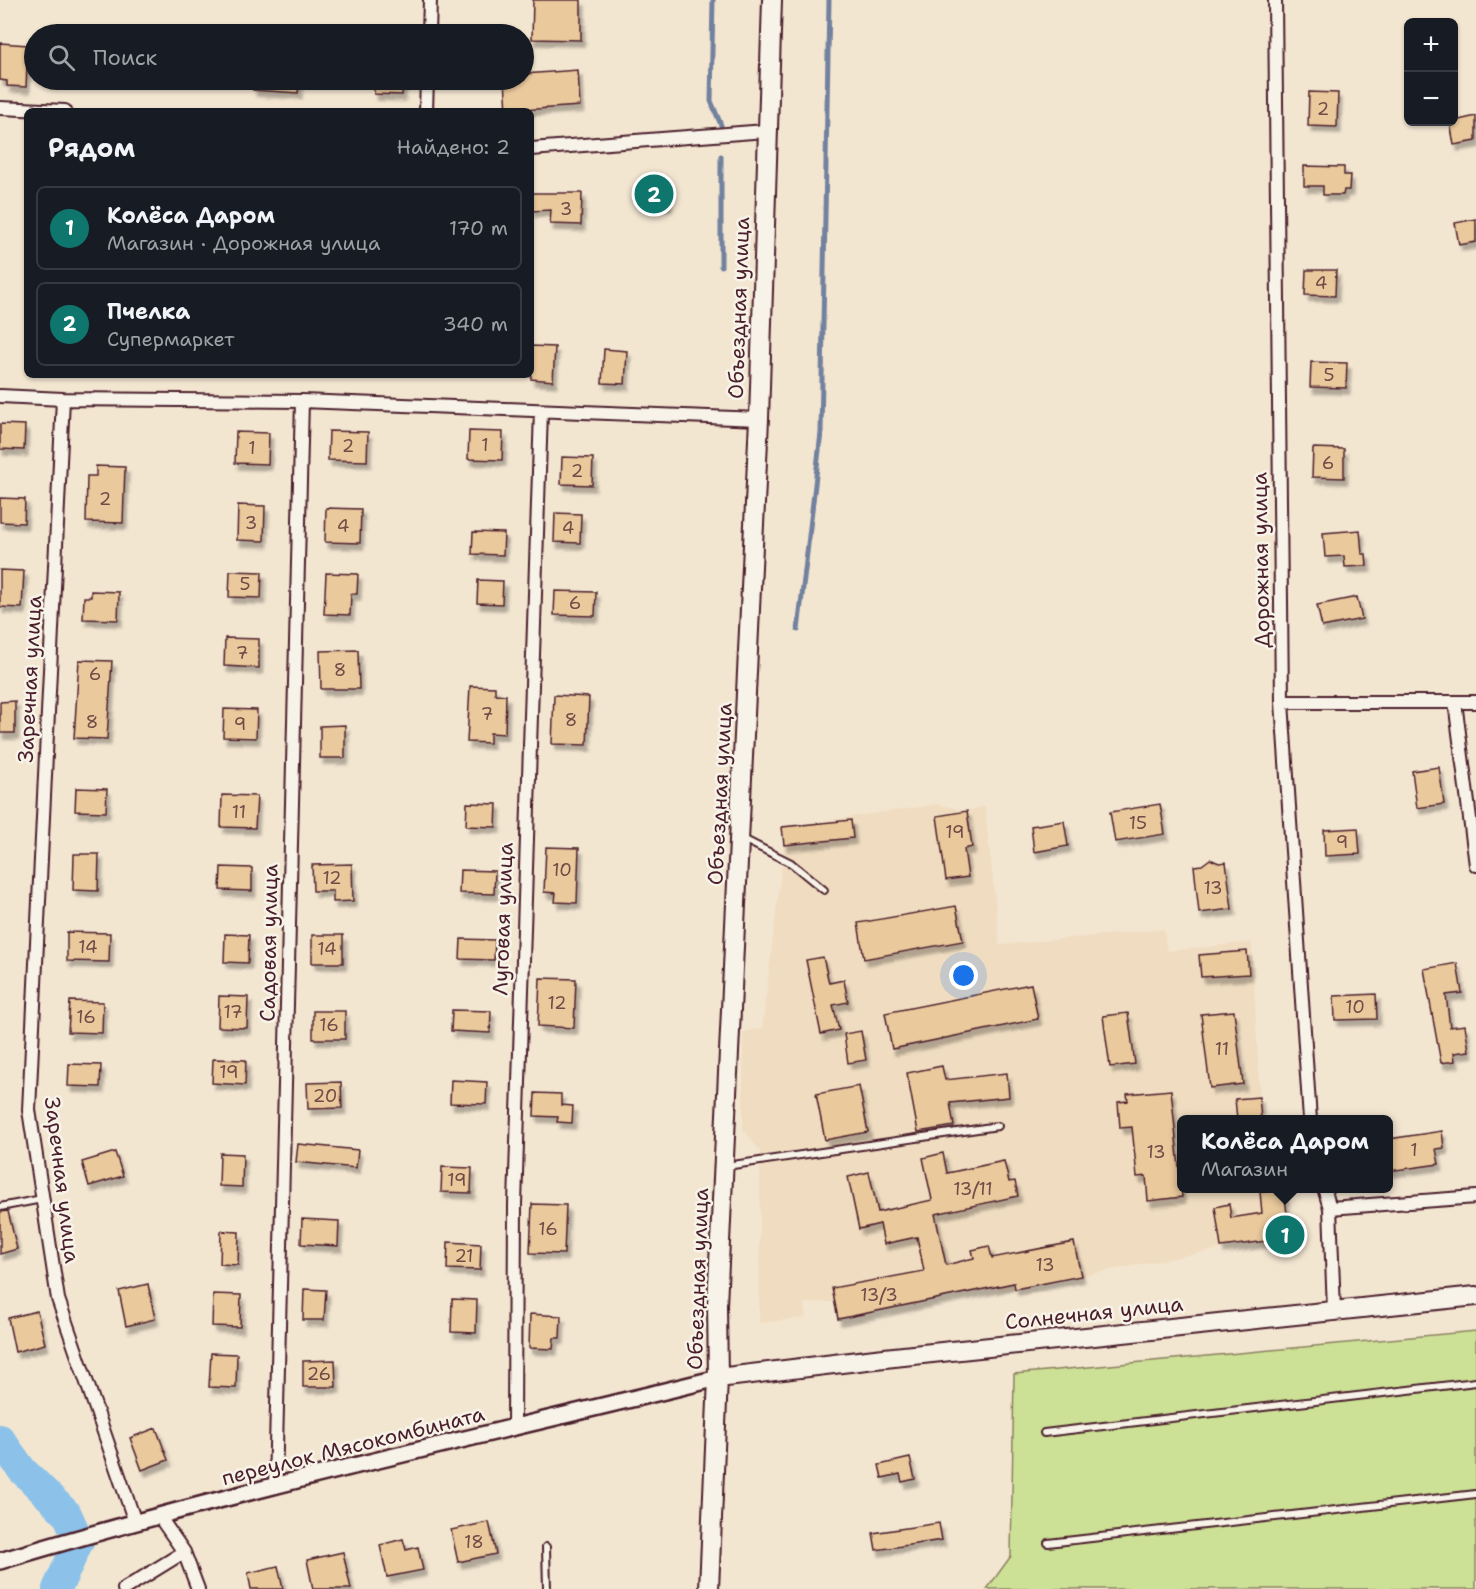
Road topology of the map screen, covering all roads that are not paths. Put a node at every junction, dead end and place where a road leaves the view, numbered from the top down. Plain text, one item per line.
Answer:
1 (430, 0) edge
2 (772, 0) edge
3 (1275, 0) edge
4 (429, 24) edge
5 (427, 90) edge
6 (0, 108) edge
7 (426, 108) edge
8 (24, 109) edge
9 (766, 131) junction
10 (534, 149) edge
11 (0, 396) edge
12 (63, 399) junction
13 (302, 401) junction
14 (541, 411) junction
15 (759, 419) junction
16 (1282, 702) junction
17 (1455, 702) junction
18 (1476, 702) edge
19 (741, 838) junction
20 (1476, 865) edge
21 (824, 890) dead end
22 (1310, 1115) edge
23 (999, 1126) dead end
24 (725, 1166) junction
25 (1326, 1193) edge
26 (1476, 1197) edge
27 (43, 1199) junction
28 (0, 1207) edge
29 (1330, 1208) junction
30 (1476, 1296) edge
31 (1334, 1310) junction
32 (718, 1378) junction
33 (1476, 1382) edge
34 (514, 1428) junction
35 (1044, 1433) dead end
36 (275, 1486) junction
37 (1476, 1494) edge
38 (159, 1516) junction
39 (135, 1522) junction
40 (1048, 1543) dead end
41 (546, 1547) dead end
42 (184, 1552) junction
43 (0, 1561) edge
44 (124, 1589) edge
45 (198, 1589) edge
46 (547, 1589) edge
47 (709, 1589) edge

1 - 4 street
2 - 9 main road, Объездная улица
3 - 16 street, Дорожная улица
5 - 7 street
6 - 8 street
9 - 10 street
9 - 15 main road, Объездная улица
11 - 12 street
12 - 13 street
12 - 27 street, Заречная улица
13 - 14 street
13 - 36 street, Садовая улица
14 - 15 street
14 - 34 street, Луговая улица
15 - 19 main road, Объездная улица
16 - 17 street
16 - 22 street, Дорожная улица
17 - 18 street
17 - 20 street
19 - 21 lane
19 - 24 main road, Объездная улица
23 - 24 lane
24 - 32 main road, Объездная улица
25 - 29 street
26 - 29 street
27 - 28 lane
27 - 39 street, Заречная улица
29 - 31 street
30 - 31 main road, Солнечная улица
31 - 32 main road, Солнечная улица
32 - 34 street, переулок Мясокомбината
32 - 47 main road, Объездная улица
33 - 35 lane
34 - 36 street, переулок Мясокомбината
36 - 38 street, переулок Мясокомбината
37 - 40 lane
38 - 39 street, переулок Мясокомбината
38 - 42 street
39 - 43 street, переулок Мясокомбината
41 - 46 lane
42 - 44 street
42 - 45 street

